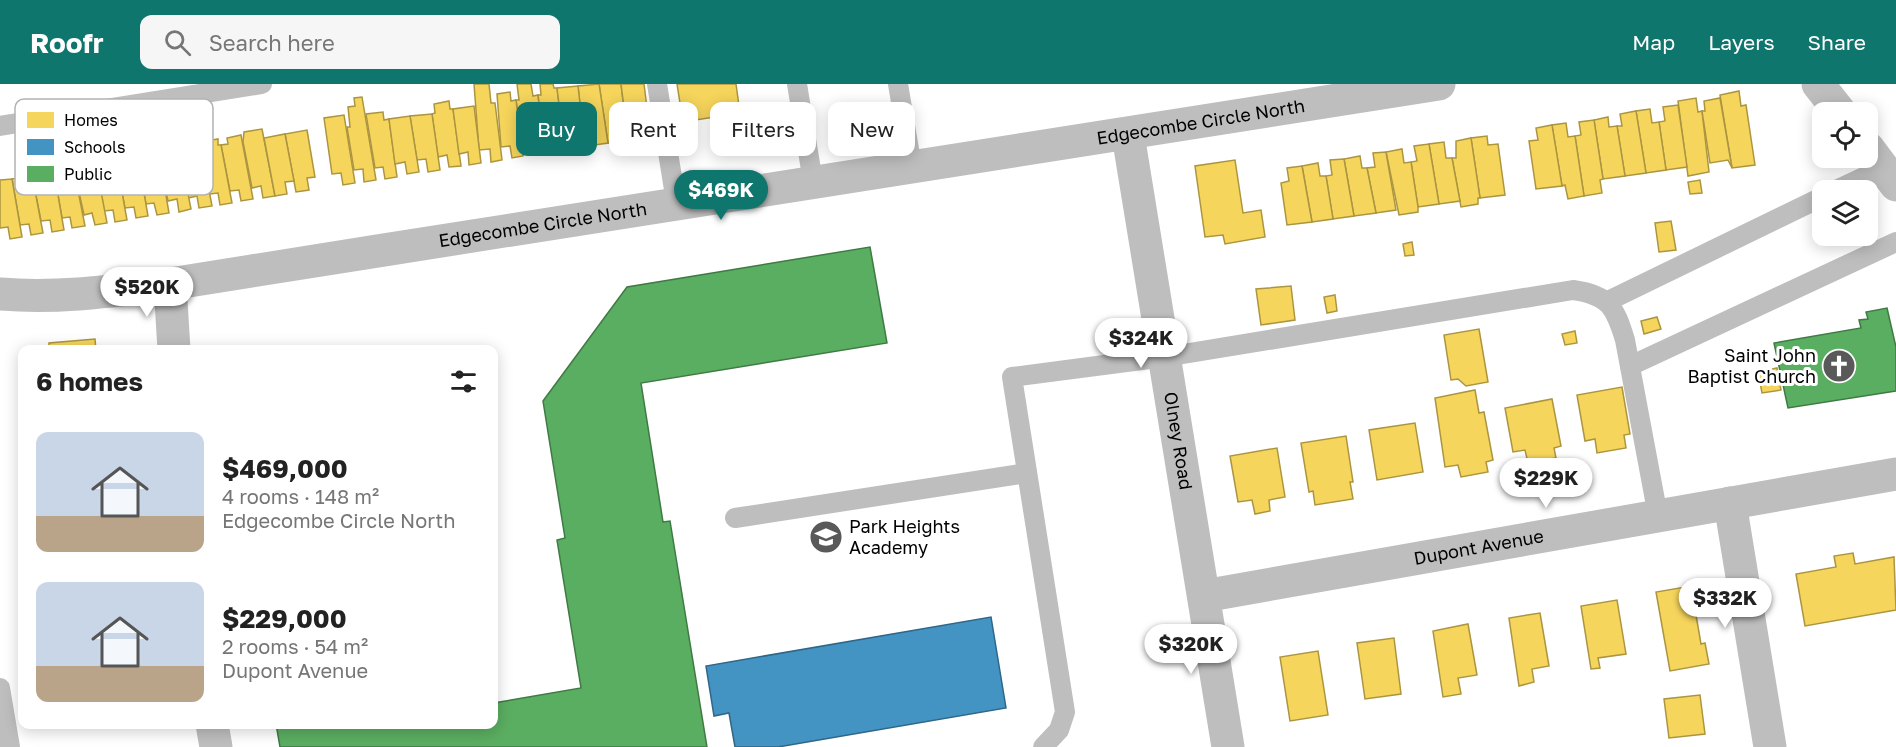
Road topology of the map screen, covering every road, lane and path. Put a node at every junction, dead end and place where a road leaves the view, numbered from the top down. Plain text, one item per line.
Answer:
1 (262, 84) edge
2 (657, 84) edge
3 (797, 84) edge
4 (898, 84) edge
5 (1439, 84) edge
6 (1818, 84) edge
7 (168, 99) edge
8 (1832, 102) edge
9 (15, 124) edge
10 (0, 126) edge
11 (1128, 135) junction
12 (912, 167) junction
13 (1882, 167) edge
14 (1856, 180) edge
15 (813, 182) junction
16 (676, 202) junction
17 (1812, 202) edge
18 (1896, 243) edge
19 (170, 284) junction
20 (0, 294) edge
21 (1608, 301) junction
22 (174, 345) edge
23 (1165, 357) junction
24 (1630, 366) junction
25 (1027, 473) junction
26 (1896, 474) edge
27 (1730, 503) junction
28 (1658, 516) junction
29 (735, 518) dead end
30 (1204, 596) junction
31 (0, 688) edge
32 (213, 729) edge
33 (10, 747) edge
34 (216, 747) edge
35 (1043, 747) edge
36 (1228, 747) edge
37 (1770, 747) edge

1 - 7 lane
2 - 16 lane
3 - 15 lane
4 - 12 lane
5 - 11 street, Edgecombe Circle North
6 - 8 street
9 - 10 lane
11 - 12 street, Edgecombe Circle North
11 - 23 street, Olney Road
12 - 15 street, Edgecombe Circle North
13 - 14 lane
15 - 16 street, Edgecombe Circle North
16 - 19 street, Edgecombe Circle North
17 - 21 lane
18 - 24 lane
19 - 20 street, Edgecombe Circle North
19 - 22 street
21 - 23 lane
21 - 24 lane
23 - 25 lane
23 - 30 street, Olney Road
24 - 28 lane
25 - 29 lane
25 - 35 lane
26 - 27 street, Dupont Avenue
27 - 28 street, Dupont Avenue
27 - 37 street
28 - 30 street, Dupont Avenue
30 - 36 street, Olney Road
31 - 33 lane
32 - 34 street

